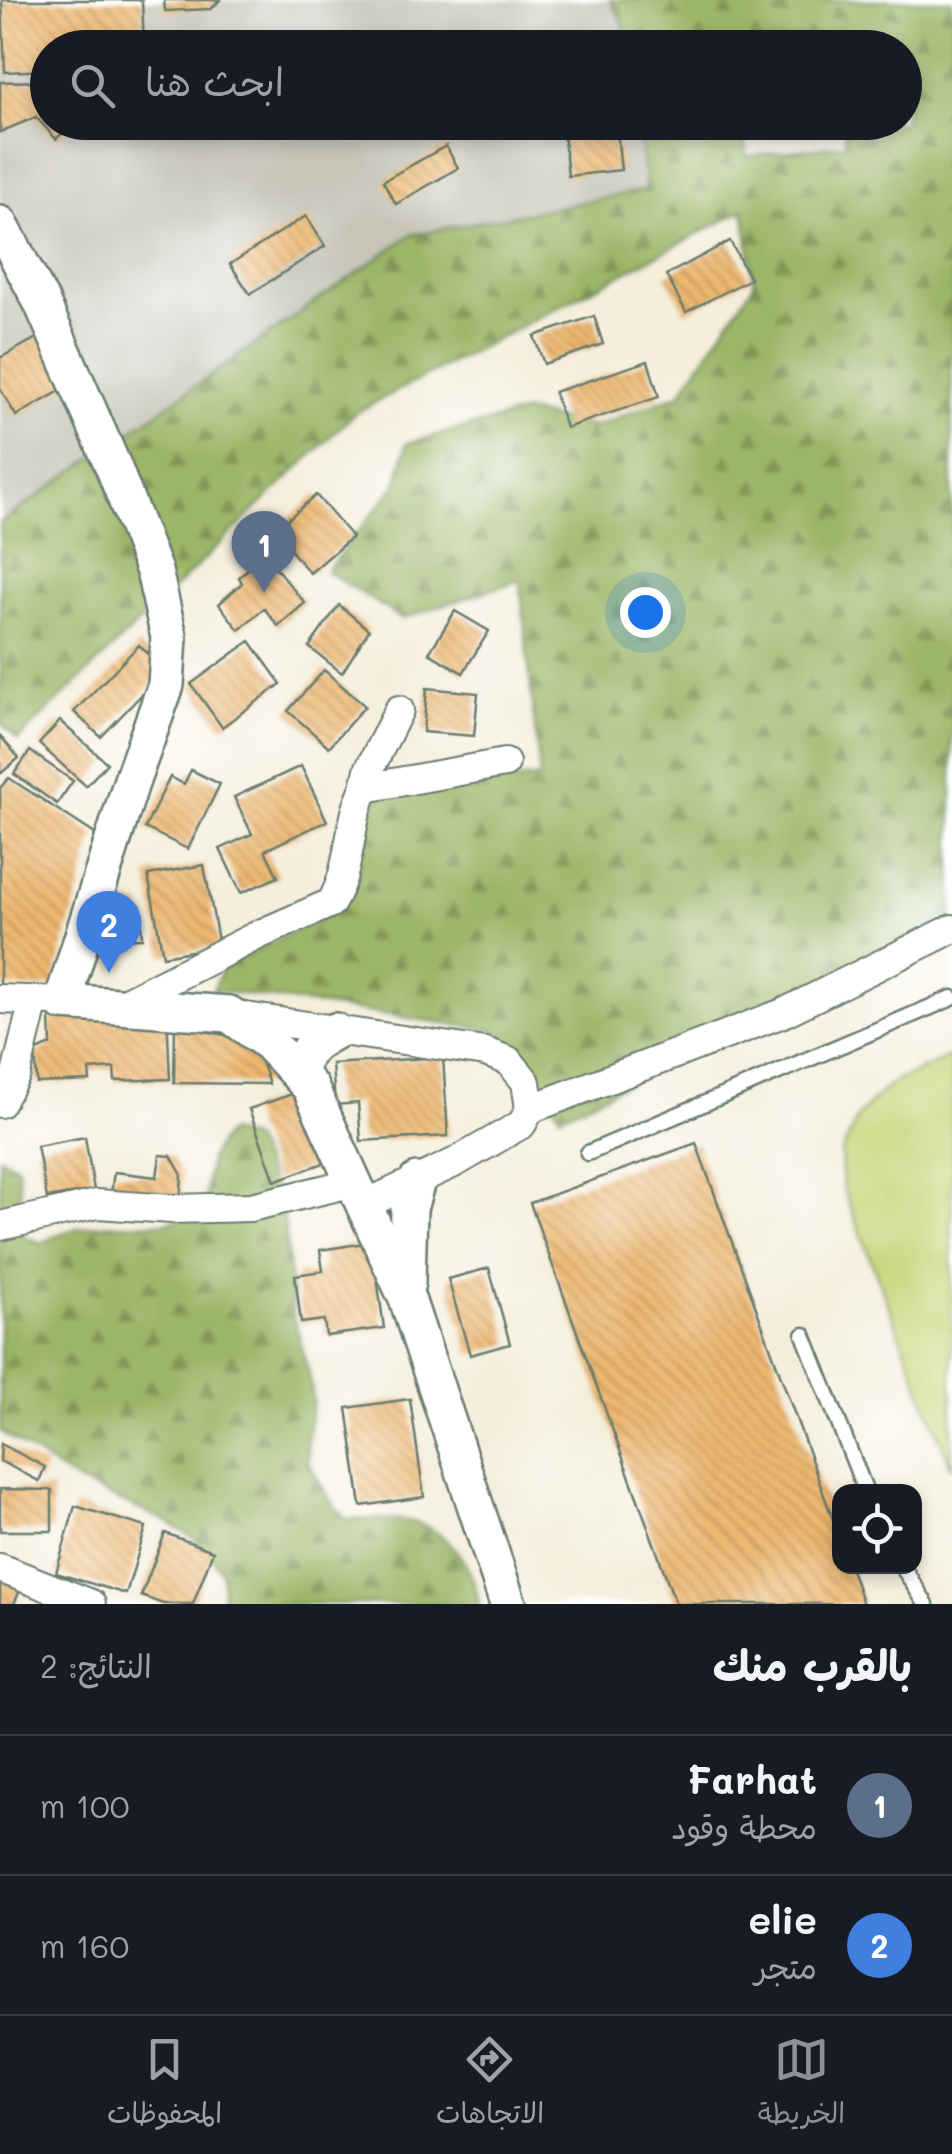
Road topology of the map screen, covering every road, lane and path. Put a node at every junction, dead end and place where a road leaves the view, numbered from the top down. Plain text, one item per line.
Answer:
1 (0, 224) edge
2 (399, 710) dead end
3 (505, 763) dead end
4 (365, 788) junction
5 (952, 929) edge
6 (952, 998) edge
7 (0, 999) edge
8 (48, 1001) junction
9 (120, 1005) junction
10 (229, 1014) junction
11 (335, 1031) junction
12 (300, 1076) junction
13 (0, 1103) edge
14 (530, 1108) junction
15 (588, 1153) dead end
16 (417, 1181) junction
17 (361, 1193) junction
18 (0, 1226) edge
19 (408, 1298) junction
20 (804, 1335) dead end
21 (863, 1484) edge
22 (0, 1568) edge
23 (907, 1574) edge
24 (91, 1604) edge
25 (508, 1604) edge
26 (926, 1604) edge

1 - 8 street
2 - 4 street
3 - 4 street
4 - 9 street
5 - 14 street
6 - 15 lane
7 - 8 street
8 - 9 street
8 - 13 street
9 - 10 street
10 - 11 street
10 - 12 street
11 - 12 street
11 - 14 street
12 - 17 street
14 - 16 street
16 - 17 street
16 - 19 street
17 - 18 street
17 - 19 street
19 - 25 street
20 - 21 lane
22 - 24 street
23 - 26 lane

